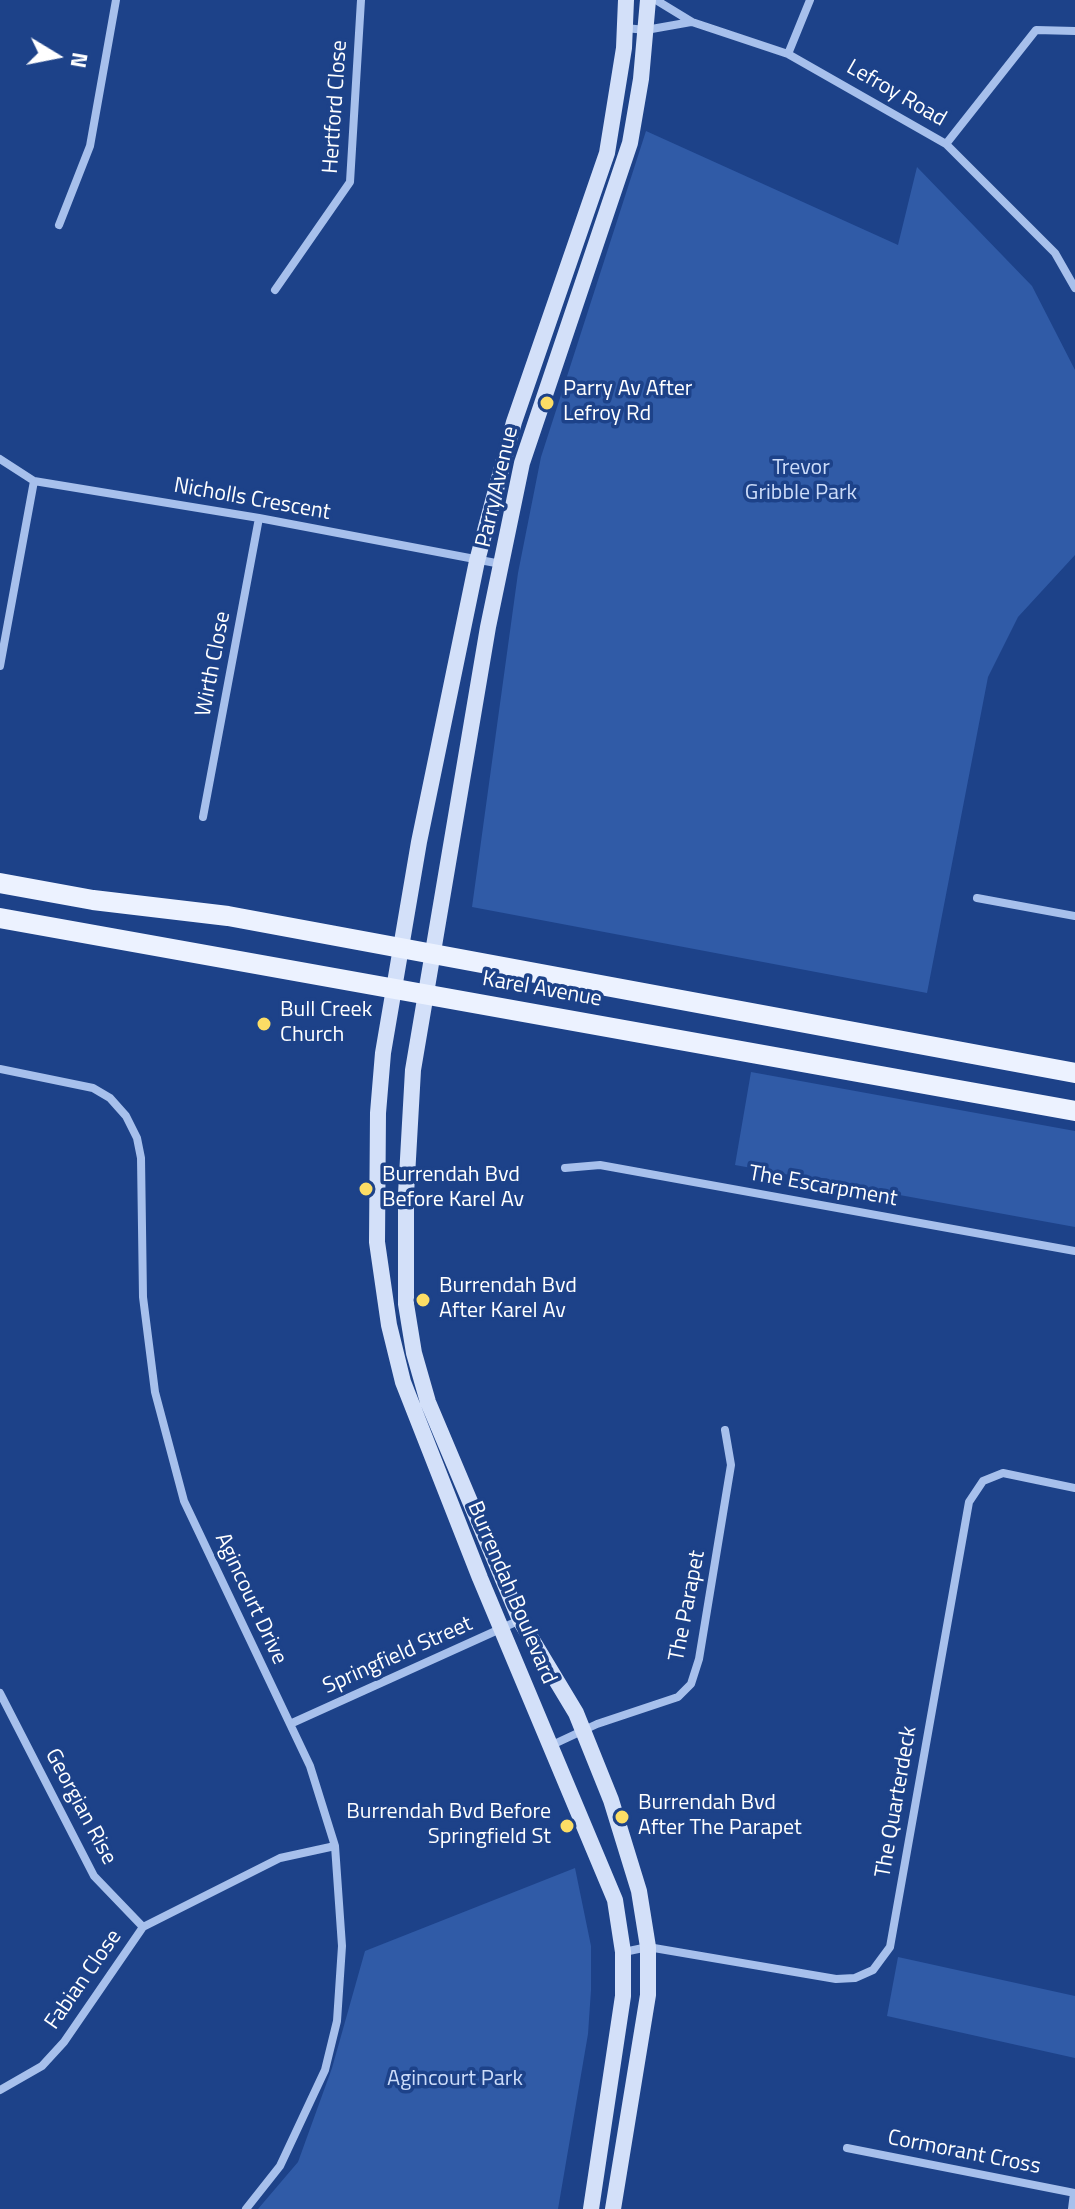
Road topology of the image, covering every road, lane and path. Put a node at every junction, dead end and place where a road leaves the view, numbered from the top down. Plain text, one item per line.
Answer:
1 (116, 0) edge
2 (361, 0) edge
3 (626, 0) edge
4 (648, 0) edge
5 (656, 0) edge
6 (810, 0) edge
7 (692, 22) junction
8 (625, 28) junction
9 (646, 30) junction
10 (1075, 31) edge
11 (788, 54) junction
12 (946, 144) junction
13 (59, 225) dead end
14 (1075, 288) edge
15 (275, 290) dead end
16 (0, 459) edge
17 (34, 481) junction
18 (259, 518) junction
19 (477, 561) junction
20 (503, 564) junction
21 (0, 666) edge
22 (203, 817) dead end
23 (0, 883) edge
24 (977, 898) dead end
25 (1075, 916) edge
26 (0, 918) edge
27 (402, 948) junction
28 (431, 954) junction
29 (394, 988) junction
30 (425, 993) junction
31 (0, 1069) edge
32 (1075, 1073) edge
33 (1075, 1111) edge
34 (565, 1168) dead end
35 (1075, 1251) edge
36 (725, 1430) dead end
37 (1075, 1488) edge
38 (520, 1620) junction
39 (501, 1629) junction
40 (0, 1693) edge
41 (290, 1724) junction
42 (583, 1730) junction
43 (552, 1745) junction
44 (335, 1846) junction
45 (143, 1927) junction
46 (648, 1947) junction
47 (623, 1952) junction
48 (0, 2090) edge
49 (847, 2148) dead end
50 (1075, 2193) edge
51 (246, 2209) edge
52 (591, 2209) edge
53 (613, 2209) edge
54 (1072, 2209) edge

1 - 13 street
2 - 15 street, Hertford Close
3 - 8 main road, Parry Avenue
4 - 9 main road, Parry Avenue
5 - 7 street, Lefroy Road
6 - 11 street
7 - 9 street, Lefroy Road
7 - 11 street, Lefroy Road
8 - 9 street, Lefroy Road
8 - 19 main road, Parry Avenue
9 - 20 main road, Parry Avenue
10 - 12 street
11 - 12 street, Lefroy Road
12 - 14 street, Lefroy Road
16 - 17 street, Nicholls Crescent
17 - 18 street, Nicholls Crescent
17 - 21 street
18 - 19 street, Nicholls Crescent
18 - 22 street, Wirth Close
19 - 20 street, Nicholls Crescent
19 - 27 main road, Parry Avenue
20 - 28 main road, Parry Avenue
23 - 27 main road, Karel Avenue
24 - 25 street
26 - 29 main road, Karel Avenue
27 - 28 main road, Karel Avenue
27 - 29 main road, Parry Avenue
28 - 30 main road, Parry Avenue
28 - 32 main road, Karel Avenue
29 - 30 main road, Karel Avenue
29 - 39 main road, Burrendah Boulevard
30 - 33 main road, Karel Avenue
30 - 38 main road, Burrendah Boulevard
31 - 41 street, Agincourt Drive
34 - 35 street, The Escarpment
36 - 42 street, The Parapet
37 - 46 street, The Quarterdeck
38 - 39 street, Springfield Street
38 - 42 main road, Burrendah Boulevard
39 - 41 street, Springfield Street
39 - 43 main road, Burrendah Boulevard
40 - 45 street, Georgian Rise
41 - 44 street, Agincourt Drive
42 - 43 street, The Parapet
42 - 46 main road, Burrendah Boulevard
43 - 47 main road, Burrendah Boulevard
44 - 45 street, Fabian Close
44 - 51 street, Agincourt Drive
45 - 48 street, Fabian Close
46 - 47 street, The Quarterdeck
46 - 53 main road, Burrendah Boulevard
47 - 52 main road, Burrendah Boulevard
49 - 50 street, Cormorant Cross
50 - 54 street

